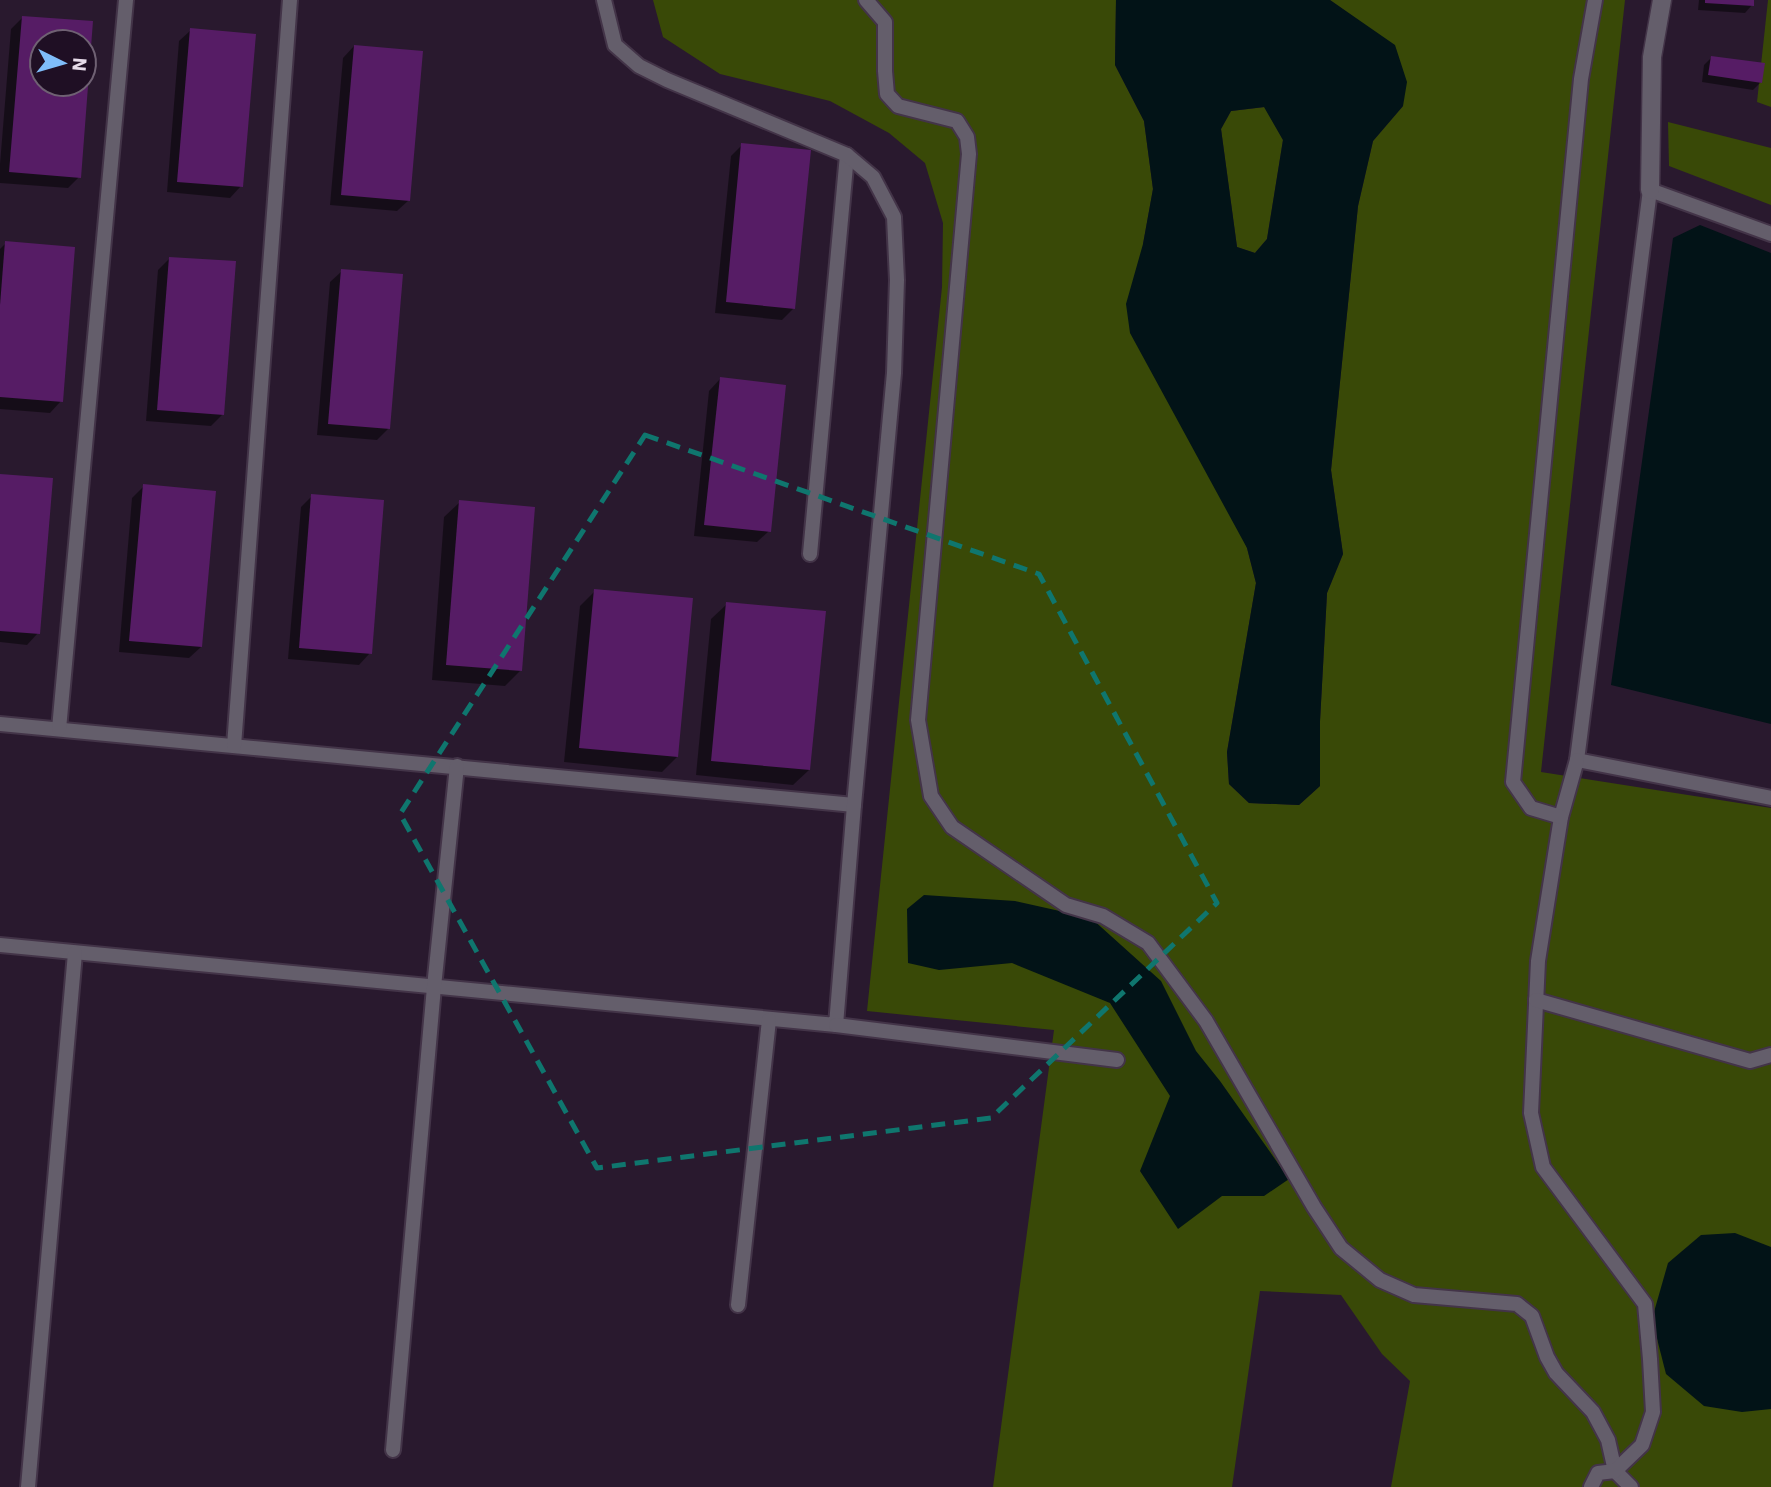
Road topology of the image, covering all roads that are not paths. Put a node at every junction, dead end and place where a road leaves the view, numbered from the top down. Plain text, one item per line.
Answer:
1 (126, 0) edge
2 (290, 0) edge
3 (604, 0) edge
4 (866, 0) edge
5 (1595, 0) edge
6 (1662, 0) edge
7 (848, 155) junction
8 (1650, 190) junction
9 (1771, 234) edge
10 (810, 554) dead end
11 (0, 724) edge
12 (59, 729) junction
13 (234, 746) junction
14 (1577, 760) junction
15 (457, 766) junction
16 (1771, 798) edge
17 (854, 805) junction
18 (1561, 817) junction
19 (0, 945) edge
20 (75, 953) junction
21 (435, 987) junction
22 (1536, 1000) junction
23 (769, 1020) junction
24 (836, 1026) junction
25 (1771, 1055) edge
26 (1117, 1060) dead end
27 (738, 1305) dead end
28 (394, 1450) dead end
29 (1615, 1471) junction
30 (28, 1487) edge
31 (1591, 1487) edge
32 (1631, 1487) edge

1 - 12 lane
2 - 13 lane
3 - 7 lane
4 - 29 lane
5 - 18 lane
6 - 8 street
7 - 10 lane
7 - 17 lane
8 - 9 lane
8 - 14 lane
11 - 12 lane
12 - 13 lane
13 - 15 lane
14 - 16 lane
14 - 18 lane
15 - 17 lane
15 - 21 lane
17 - 24 lane
18 - 22 lane
19 - 20 lane
20 - 21 lane
20 - 30 lane
21 - 23 lane
21 - 28 lane
22 - 25 lane
22 - 29 lane
23 - 24 lane
23 - 27 lane
24 - 26 lane
29 - 31 lane
29 - 32 lane

